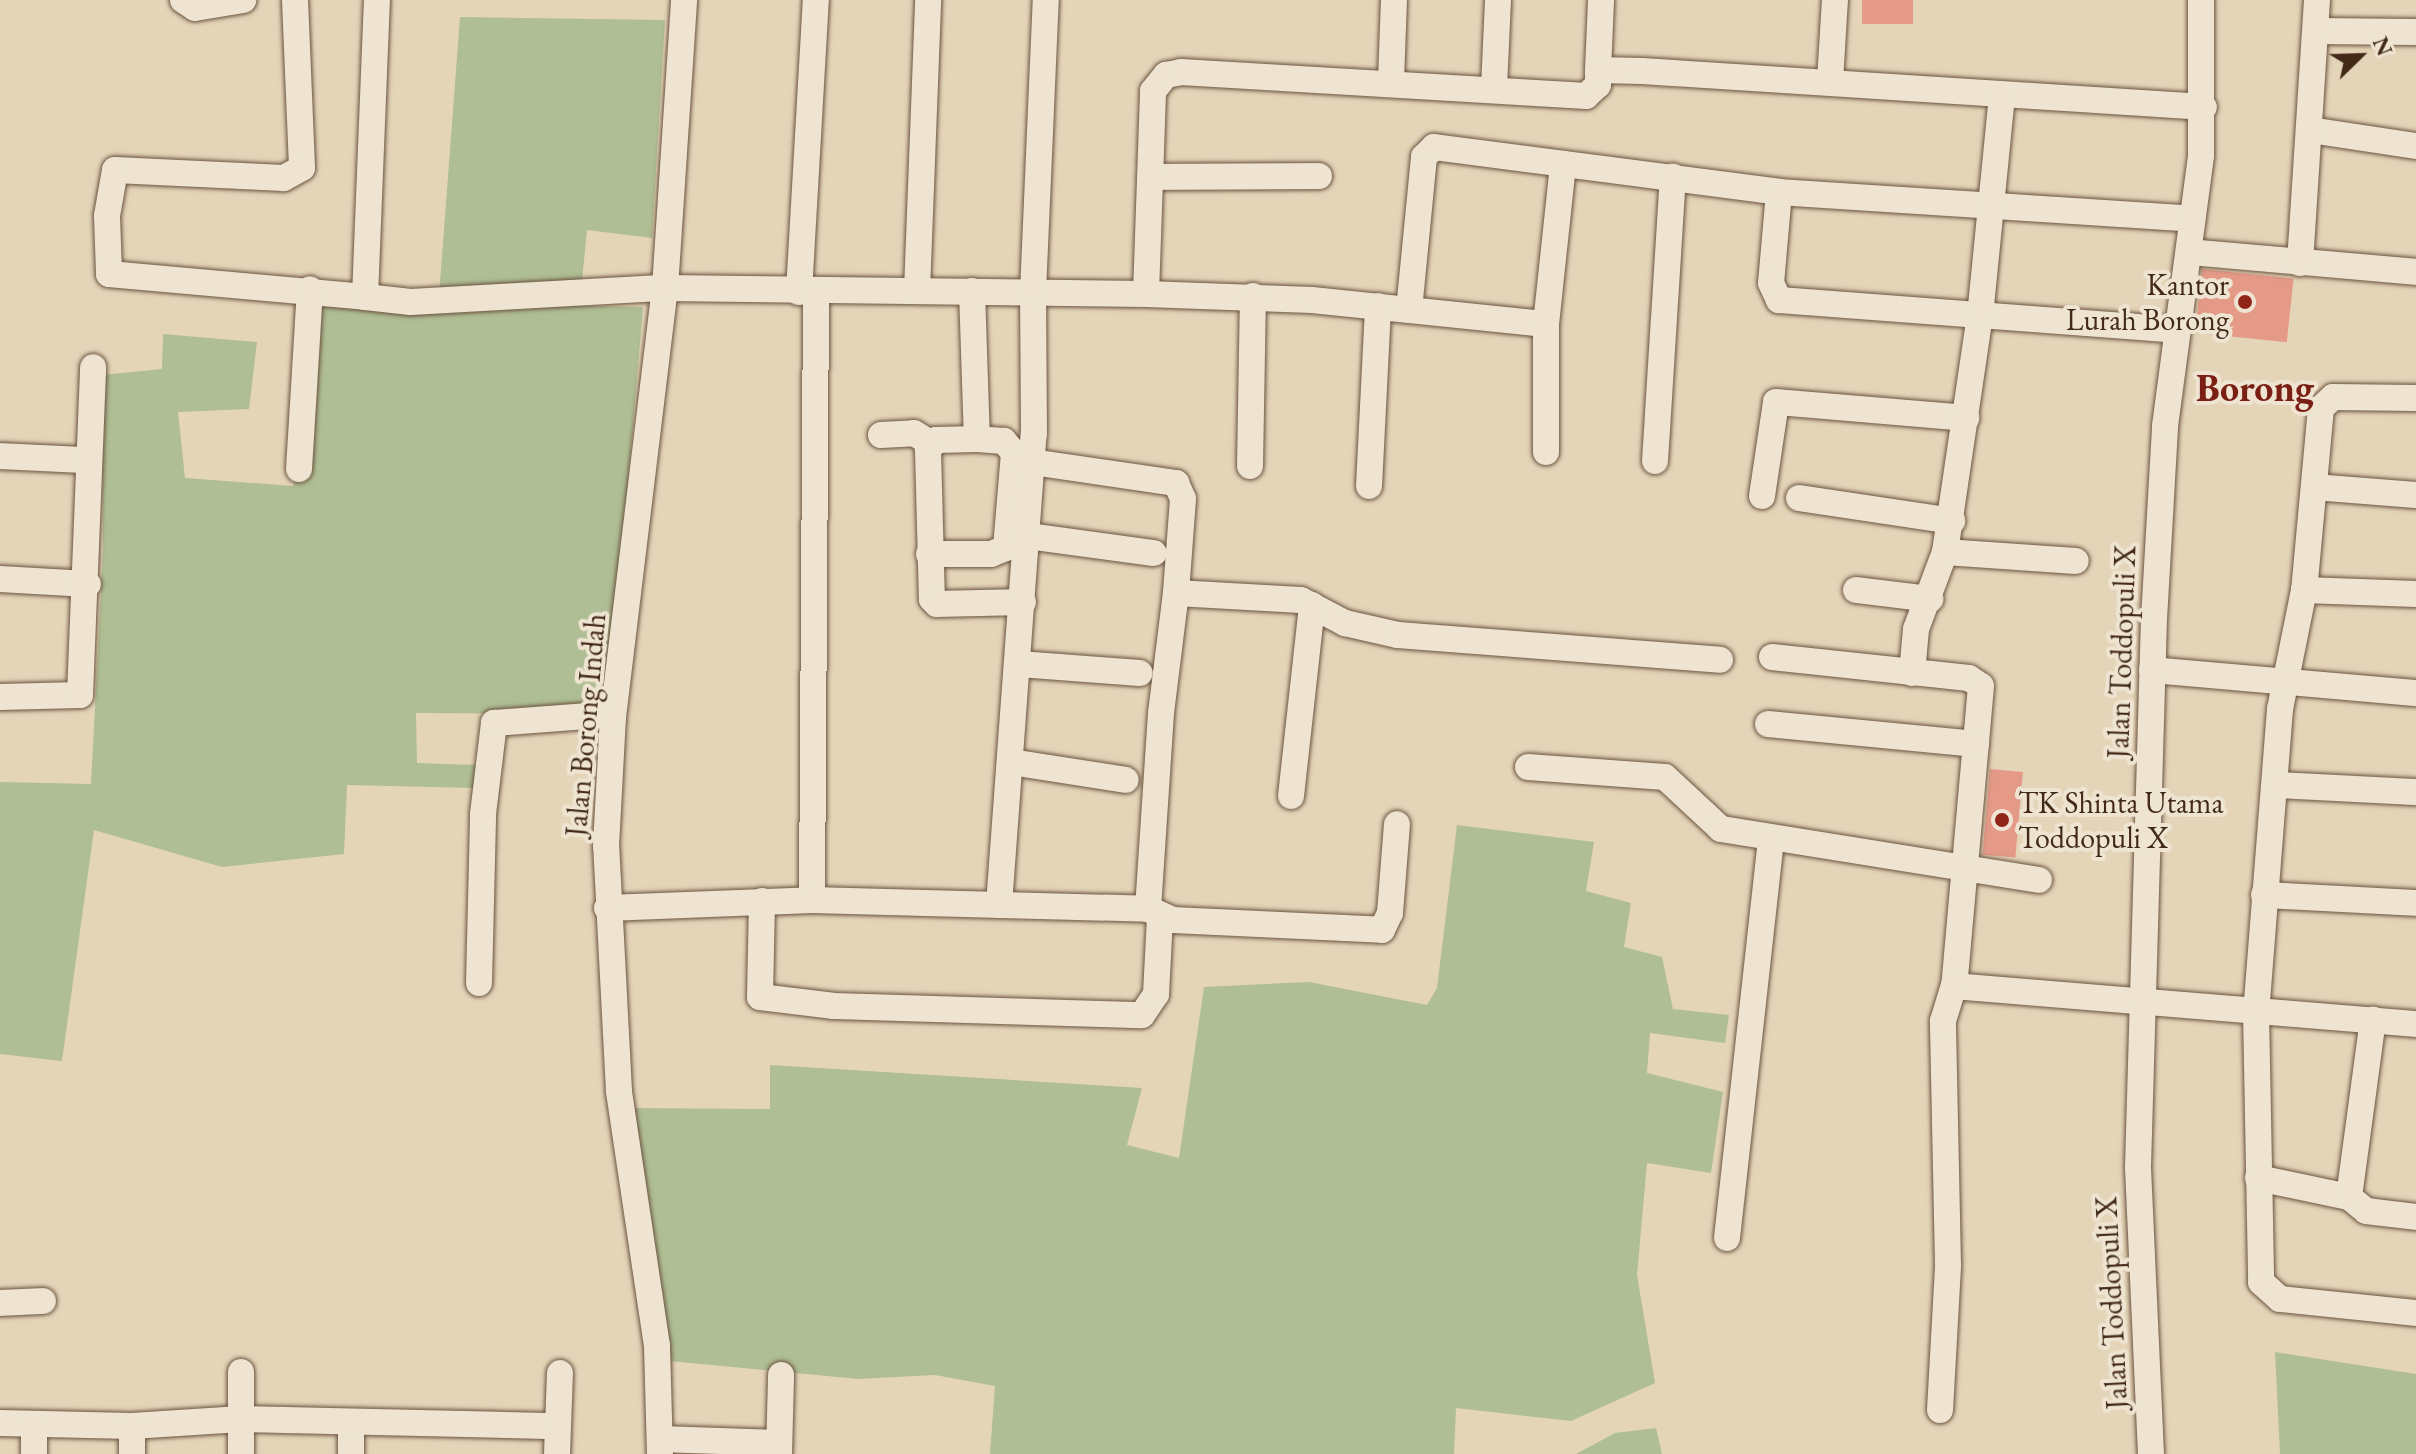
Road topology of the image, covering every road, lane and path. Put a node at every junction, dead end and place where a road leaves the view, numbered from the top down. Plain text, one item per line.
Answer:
1 (183, 0) edge
2 (243, 0) edge
3 (295, 0) edge
4 (377, 0) edge
5 (684, 0) edge
6 (816, 0) edge
7 (928, 0) edge
8 (1046, 0) edge
9 (1394, 0) edge
10 (1498, 0) edge
11 (1601, 0) edge
12 (1835, 0) edge
13 (2201, 0) edge
14 (2317, 0) edge
15 (2316, 31) junction
16 (2416, 32) edge
17 (1598, 70) junction
18 (1391, 81) junction
19 (1830, 81) junction
20 (1494, 88) junction
21 (2002, 95) junction
22 (2204, 107) junction
23 (2310, 130) junction
24 (2416, 146) edge
25 (1563, 164) junction
26 (1319, 176) dead end
27 (1150, 177) junction
28 (1673, 177) junction
29 (1779, 192) junction
30 (1991, 203) junction
31 (2192, 219) junction
32 (2189, 252) junction
33 (2300, 263) junction
34 (2416, 272) edge
35 (665, 288) junction
36 (310, 289) junction
37 (917, 291) junction
38 (972, 291) junction
39 (808, 292) junction
40 (1033, 292) junction
41 (1146, 294) junction
42 (1253, 296) junction
43 (365, 297) junction
44 (1378, 306) junction
45 (1409, 310) junction
46 (1980, 316) junction
47 (1546, 324) junction
48 (2177, 330) junction
49 (93, 367) dead end
50 (2416, 398) edge
51 (1966, 418) junction
52 (881, 435) dead end
53 (977, 439) junction
54 (930, 443) junction
55 (1546, 452) dead end
56 (0, 456) edge
57 (86, 460) junction
58 (1655, 461) dead end
59 (1032, 462) junction
60 (1250, 466) dead end
61 (299, 469) dead end
62 (1369, 486) dead end
63 (2314, 487) junction
64 (2416, 495) edge
65 (1762, 496) dead end
66 (1799, 498) dead end
67 (1952, 521) junction
68 (1028, 536) junction
69 (1945, 552) junction
70 (1154, 553) dead end
71 (929, 554) junction
72 (2076, 561) dead end
73 (0, 579) edge
74 (88, 584) junction
75 (1856, 590) dead end
76 (2304, 590) junction
77 (1176, 593) junction
78 (2416, 594) edge
79 (1930, 599) junction
80 (1023, 602) junction
81 (1312, 605) junction
82 (1772, 657) dead end
83 (1720, 660) dead end
84 (1019, 664) junction
85 (2152, 670) junction
86 (1140, 673) dead end
87 (1912, 673) junction
88 (2288, 685) junction
89 (2416, 693) edge
90 (0, 697) edge
91 (613, 714) junction
92 (1768, 724) dead end
93 (1976, 744) junction
94 (1011, 762) junction
95 (1528, 767) dead end
96 (1126, 780) dead end
97 (2276, 785) junction
98 (2416, 792) edge
99 (1291, 796) dead end
100 (1397, 824) dead end
101 (1771, 839) junction
102 (1960, 868) junction
103 (2039, 880) dead end
104 (2264, 895) junction
105 (812, 900) junction
106 (762, 901) junction
107 (2416, 903) edge
108 (999, 905) junction
109 (607, 908) junction
110 (1154, 914) junction
111 (479, 983) dead end
112 (1954, 986) junction
113 (2141, 1001) junction
114 (2256, 1012) junction
115 (2373, 1020) junction
116 (2416, 1024) edge
117 (2258, 1178) junction
118 (2349, 1197) junction
119 (2416, 1217) edge
120 (1727, 1238) dead end
121 (43, 1301) dead end
122 (0, 1303) edge
123 (2416, 1313) edge
124 (241, 1372) dead end
125 (560, 1373) dead end
126 (781, 1375) dead end
127 (1940, 1410) dead end
128 (241, 1419) junction
129 (351, 1422) junction
130 (0, 1423) edge
131 (34, 1424) junction
132 (132, 1426) junction
133 (557, 1426) junction
134 (660, 1446) edge
135 (779, 1448) edge
136 (34, 1454) edge
137 (132, 1454) edge
138 (241, 1454) edge
139 (351, 1454) edge
140 (557, 1454) edge
141 (2151, 1454) edge

1 - 2 street
3 - 36 street
4 - 43 street
5 - 35 street, Jalan Borong Indah
6 - 39 street
7 - 37 street
8 - 40 street
9 - 18 street
10 - 20 street
11 - 17 street
12 - 19 street
13 - 22 street, Jalan Toddopuli X
14 - 15 street
15 - 16 street
15 - 23 street
17 - 19 street
17 - 20 street
18 - 20 street
18 - 27 street
19 - 21 street
21 - 22 street
21 - 30 street
22 - 31 street, Jalan Toddopuli X
23 - 24 street
23 - 33 street
25 - 28 street
25 - 45 street
25 - 47 street
26 - 27 street
27 - 41 street
28 - 29 street
28 - 58 street
29 - 30 street
29 - 46 street
30 - 31 street
30 - 46 street
31 - 32 street, Jalan Toddopuli X
32 - 33 street
32 - 48 street, Jalan Toddopuli X
33 - 34 street
35 - 39 street
35 - 43 street
35 - 91 street, Jalan Borong Indah
36 - 43 street
36 - 61 street
37 - 38 street
37 - 39 street
38 - 40 street
38 - 53 street
39 - 105 street
40 - 41 street
40 - 59 street
41 - 42 street
42 - 44 street
42 - 60 street
44 - 45 street
44 - 62 street
45 - 47 street
46 - 48 street
46 - 51 street
47 - 55 street
48 - 85 street, Jalan Toddopuli X
49 - 57 street
50 - 63 street
51 - 65 street
51 - 67 street
52 - 54 street
53 - 54 street
53 - 71 street
54 - 71 street
56 - 57 street
57 - 74 street
59 - 68 street
59 - 77 street
63 - 64 street
63 - 76 street
66 - 67 street
67 - 69 street
68 - 70 street
68 - 80 street
69 - 72 street
69 - 79 street
71 - 80 street
73 - 74 street
74 - 90 street
75 - 79 street
76 - 78 street
76 - 88 street
77 - 81 street
77 - 110 street
79 - 87 street
80 - 84 street
81 - 83 street
81 - 99 street
82 - 87 street
84 - 86 street
84 - 94 street
85 - 88 street
85 - 113 street, Jalan Toddopuli X
87 - 93 street
88 - 89 street
88 - 97 street
91 - 109 street, Jalan Borong Indah
91 - 111 street
92 - 93 street
93 - 102 street
94 - 96 street
94 - 108 street
95 - 101 street
97 - 98 street
97 - 104 street
100 - 110 street
101 - 102 street
101 - 120 street
102 - 103 street
102 - 112 street
104 - 107 street
104 - 114 street
105 - 106 street
105 - 108 street
106 - 109 street
106 - 110 street
108 - 110 street
109 - 134 street, Jalan Borong Indah
112 - 113 street
112 - 127 street
113 - 114 street
113 - 141 street, Jalan Toddopuli X
114 - 115 street
114 - 117 street
115 - 116 street
115 - 118 street
117 - 118 street
117 - 123 street
118 - 119 street
121 - 122 street
124 - 128 street
125 - 133 street
126 - 135 street
128 - 129 street
128 - 132 street
128 - 138 street
129 - 133 street
129 - 139 street
130 - 131 street
131 - 132 street
131 - 136 street
132 - 137 street
133 - 140 street
134 - 135 street

